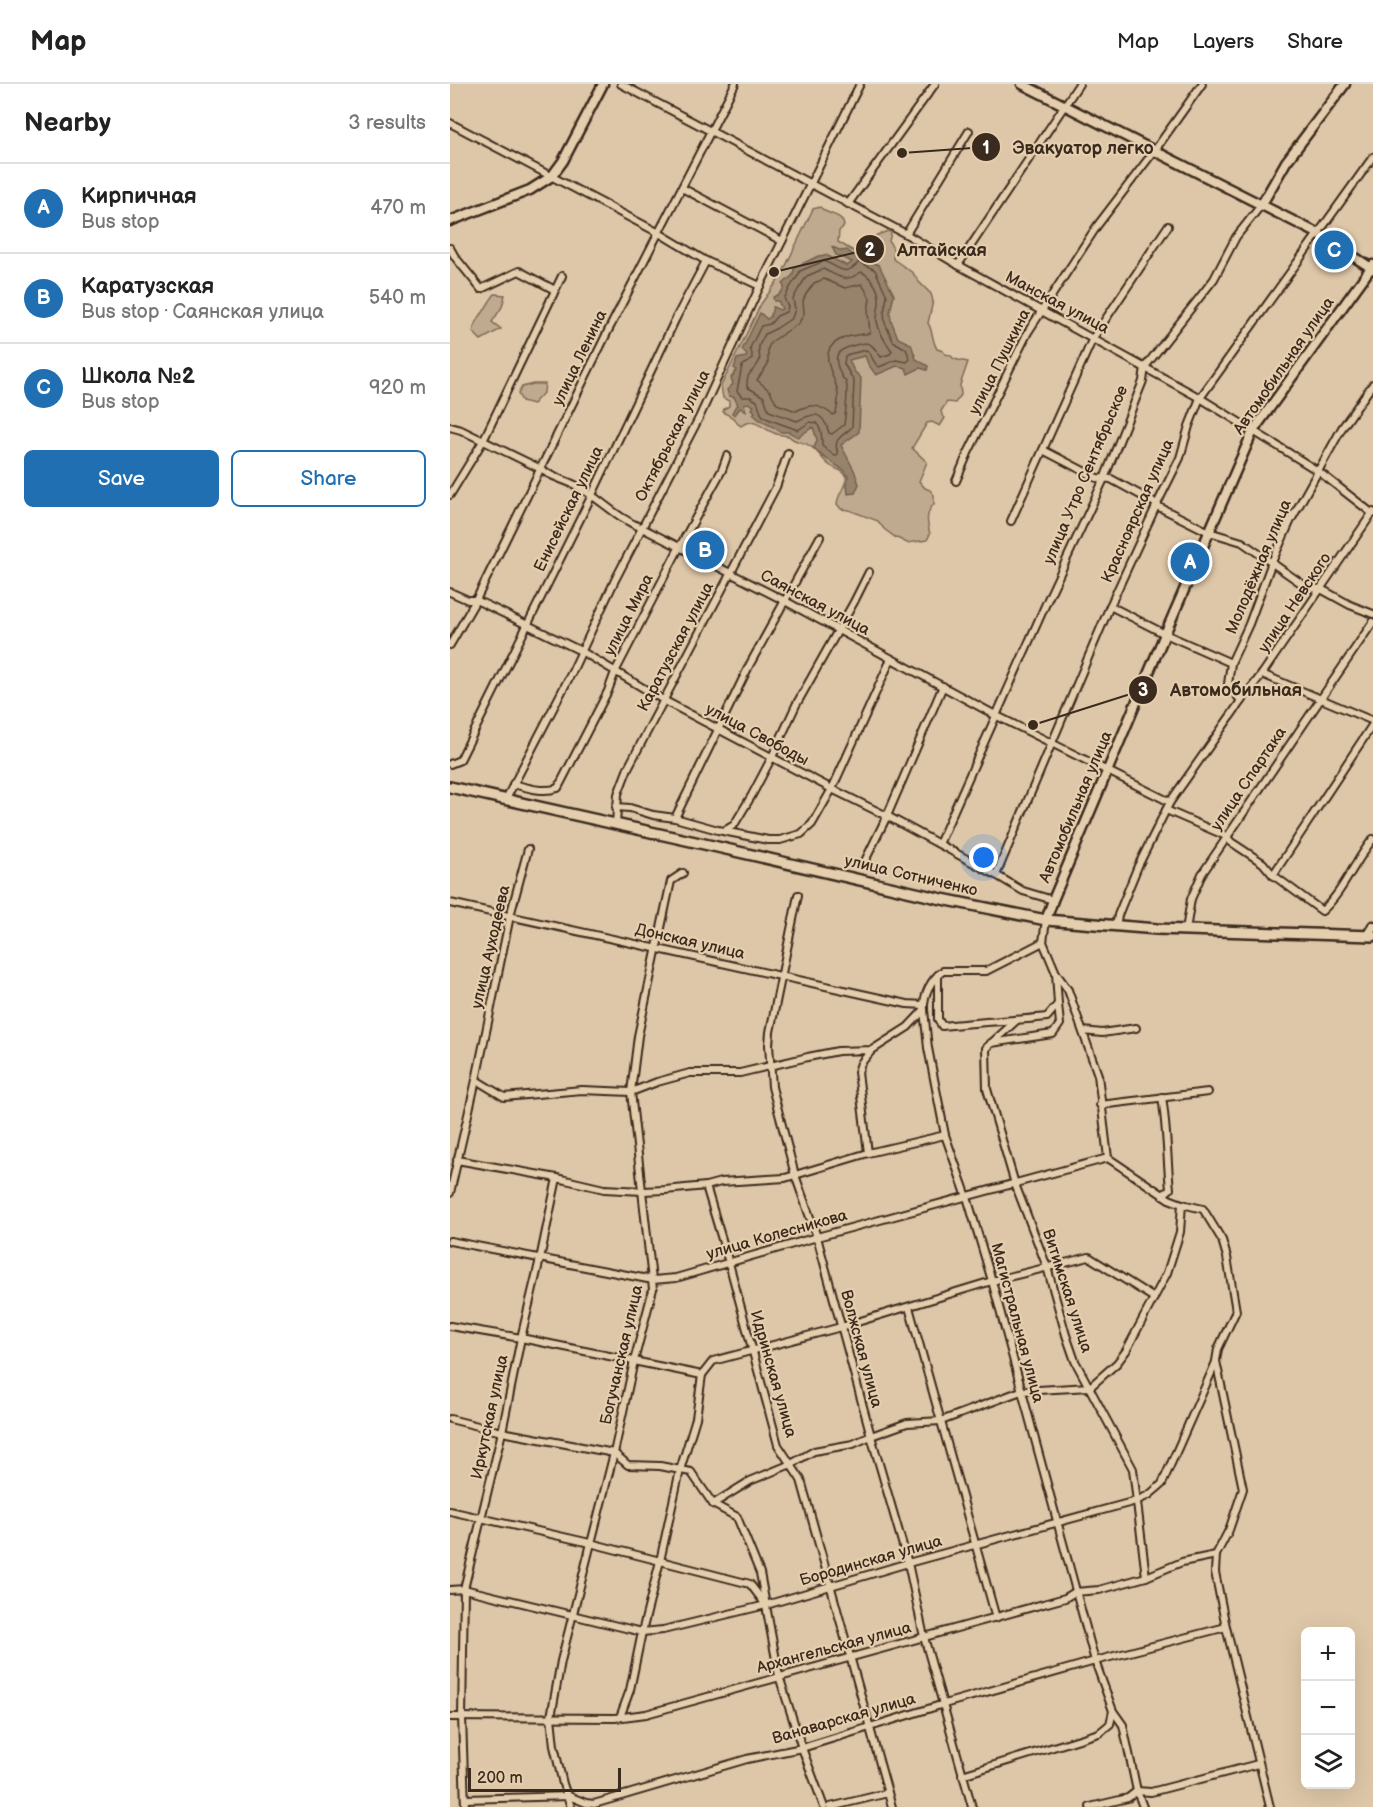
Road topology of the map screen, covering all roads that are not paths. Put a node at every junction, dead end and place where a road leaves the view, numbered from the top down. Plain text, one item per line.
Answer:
1 (603, 84) edge
2 (621, 84) edge
3 (735, 84) edge
4 (860, 84) edge
5 (934, 84) edge
6 (1022, 84) edge
7 (1080, 84) edge
8 (1202, 84) edge
9 (1345, 84) edge
10 (1064, 105) junction
11 (450, 123) edge
12 (710, 131) junction
13 (969, 131) dead end
14 (1155, 150) junction
15 (1373, 157) edge
16 (552, 176) junction
17 (811, 184) junction
18 (682, 188) junction
19 (848, 204) junction
20 (1262, 204) junction
21 (450, 221) edge
22 (1168, 226) dead end
23 (659, 233) junction
24 (1317, 233) junction
25 (906, 234) junction
26 (782, 241) junction
27 (450, 248) edge
28 (455, 258) junction
29 (706, 261) junction
30 (450, 264) edge
31 (958, 265) junction
32 (1372, 267) edge
33 (562, 276) dead end
34 (760, 286) junction
35 (555, 290) junction
36 (1041, 310) junction
37 (1093, 338) junction
38 (1145, 367) junction
39 (1373, 384) edge
40 (1200, 398) junction
41 (450, 427) edge
42 (1253, 431) junction
43 (483, 441) junction
44 (1043, 450) junction
45 (788, 453) dead end
46 (727, 456) dead end
47 (541, 469) junction
48 (1318, 471) junction
49 (1104, 479) junction
50 (956, 481) dead end
51 (450, 495) edge
52 (592, 495) junction
53 (1157, 504) junction
54 (1373, 513) edge
55 (1011, 521) dead end
56 (642, 528) junction
57 (1209, 532) junction
58 (820, 537) dead end
59 (679, 548) junction
60 (1272, 562) junction
61 (869, 572) dead end
62 (730, 573) junction
63 (1321, 589) junction
64 (450, 592) edge
65 (476, 600) junction
66 (784, 601) junction
67 (1110, 606) junction
68 (1373, 614) edge
69 (1373, 622) edge
70 (527, 625) junction
71 (838, 630) junction
72 (1165, 634) junction
73 (450, 645) edge
74 (581, 651) junction
75 (891, 659) junction
76 (1231, 663) junction
77 (615, 672) junction
78 (1262, 674) junction
79 (943, 686) junction
80 (1320, 699) junction
81 (665, 700) junction
82 (1241, 701) junction
83 (997, 716) junction
84 (1373, 722) edge
85 (719, 730) junction
86 (1053, 743) junction
87 (772, 758) junction
88 (450, 764) edge
89 (1108, 770) junction
90 (513, 784) junction
91 (450, 787) edge
92 (832, 789) junction
93 (506, 799) junction
94 (1170, 802) junction
95 (616, 807) junction
96 (1166, 810) junction
97 (887, 816) junction
98 (675, 818) junction
99 (616, 824) junction
100 (724, 831) junction
101 (1226, 836) junction
102 (1373, 839) edge
103 (939, 844) junction
104 (528, 849) dead end
105 (863, 865) dead end
106 (683, 873) dead end
107 (996, 874) junction
108 (1273, 875) junction
109 (798, 895) dead end
110 (1053, 900) junction
111 (450, 903) edge
112 (510, 916) junction
113 (1046, 920) junction
114 (1373, 926) edge
115 (1116, 927) junction
116 (1186, 930) junction
117 (1370, 936) edge
118 (1043, 942) junction
119 (657, 948) junction
120 (1056, 973) junction
121 (938, 974) junction
122 (782, 976) junction
123 (1058, 1004) junction
124 (924, 1008) junction
125 (1017, 1020) junction
126 (1136, 1028) dead end
127 (1083, 1031) junction
128 (991, 1043) junction
129 (872, 1050) junction
130 (770, 1066) junction
131 (476, 1080) junction
132 (631, 1092) junction
133 (1208, 1092) dead end
134 (1162, 1097) junction
135 (1100, 1105) junction
136 (945, 1135) junction
137 (868, 1153) junction
138 (1108, 1158) junction
139 (457, 1160) junction
140 (795, 1175) junction
141 (557, 1178) junction
142 (1015, 1184) junction
143 (706, 1186) junction
144 (644, 1191) junction
145 (450, 1193) edge
146 (1163, 1195) junction
147 (967, 1197) junction
148 (1182, 1204) junction
149 (817, 1238) junction
150 (450, 1241) edge
151 (540, 1259) junction
152 (729, 1263) junction
153 (1047, 1267) junction
154 (653, 1280) junction
155 (992, 1281) junction
156 (1154, 1298) junction
157 (909, 1306) junction
158 (450, 1326) edge
159 (841, 1327) junction
160 (521, 1338) junction
161 (752, 1350) junction
162 (634, 1361) junction
163 (1216, 1361) junction
164 (702, 1376) junction
165 (1090, 1387) junction
166 (1021, 1391) junction
167 (450, 1419) edge
168 (941, 1421) junction
169 (502, 1432) junction
170 (871, 1436) junction
171 (614, 1453) junction
172 (791, 1464) junction
173 (680, 1470) junction
174 (1136, 1501) junction
175 (713, 1504) junction
176 (450, 1511) edge
177 (481, 1518) junction
178 (1057, 1522) junction
179 (590, 1543) junction
180 (975, 1546) junction
181 (1216, 1555) junction
182 (660, 1561) junction
183 (908, 1563) junction
184 (1146, 1577) junction
185 (830, 1586) junction
186 (464, 1589) junction
187 (450, 1590) edge
188 (1075, 1592) junction
189 (766, 1605) junction
190 (573, 1616) junction
191 (996, 1618) junction
192 (1226, 1627) junction
193 (642, 1632) junction
194 (924, 1637) junction
195 (850, 1657) junction
196 (1095, 1661) junction
197 (779, 1676) junction
198 (944, 1704) junction
199 (1113, 1711) junction
200 (450, 1717) edge
201 (462, 1717) junction
202 (551, 1717) junction
203 (621, 1717) junction
204 (870, 1727) junction
205 (802, 1748) junction
206 (1258, 1764) junction
207 (962, 1775) junction
208 (1137, 1791) junction
209 (888, 1793) junction
210 (569, 1796) junction
211 (466, 1799) junction
212 (465, 1807) edge
213 (571, 1807) edge
214 (824, 1807) edge
215 (830, 1807) edge
216 (892, 1807) edge
217 (972, 1807) edge
218 (1090, 1807) edge
219 (1143, 1807) edge
220 (1270, 1807) edge

1 - 16 street
2 - 12 street, Манская улица
3 - 12 street, улица Ленина
4 - 17 street, Октябрьская улица
5 - 19 street
6 - 10 street
7 - 10 street
8 - 14 street, улица Пушкина
9 - 20 street, улица Утро Сентябрьское
10 - 14 street
10 - 31 street
11 - 16 street
12 - 17 street, Манская улица
12 - 18 street, улица Ленина
13 - 25 street
14 - 20 street
14 - 36 street, улица Пушкина
15 - 24 street, Красноярская улица
16 - 21 street
16 - 23 street
17 - 19 street, Манская улица
17 - 26 street, Октябрьская улица
18 - 23 street, улица Ленина
18 - 26 street
19 - 25 street, Манская улица
20 - 24 street
20 - 38 street, улица Утро Сентябрьское
22 - 37 street
23 - 29 street
23 - 47 street, улица Ленина
24 - 32 street
24 - 40 street, Красноярская улица
25 - 31 street, Манская улица
26 - 34 street, Октябрьская улица
27 - 28 street
28 - 30 street
28 - 35 street
29 - 34 street
29 - 52 street, Енисейская улица
31 - 36 street, Манская улица
32 - 42 street, Автомобильная улица
33 - 35 street
34 - 56 street, Октябрьская улица
35 - 43 street
36 - 37 street, Манская улица
36 - 50 street, улица Пушкина
37 - 38 street, Манская улица
37 - 44 street
38 - 40 street, Манская улица
38 - 49 street, улица Утро Сентябрьское
39 - 48 street, Молодёжная улица
40 - 42 street, Манская улица
40 - 53 street, Красноярская улица
41 - 43 street, Саянская улица
42 - 48 street, Манская улица
42 - 57 street, Автомобильная улица
43 - 47 street, Саянская улица
43 - 51 street
44 - 49 street
44 - 55 street
45 - 62 street, Каратузская улица
46 - 59 street, улица Мира
47 - 52 street, Саянская улица
47 - 65 street, улица Ленина
48 - 54 street, Манская улица
48 - 60 street, Молодёжная улица
49 - 53 street
49 - 83 street, улица Утро Сентябрьское
52 - 56 street, Саянская улица
52 - 70 street, Енисейская улица
53 - 57 street
53 - 67 street, Красноярская улица
54 - 63 street, улица Невского
56 - 59 street, Саянская улица
56 - 74 street, Октябрьская улица
57 - 60 street
57 - 72 street, Автомобильная улица
58 - 66 street
59 - 62 street, Саянская улица
59 - 77 street, улица Мира
60 - 63 street
60 - 76 street, Молодёжная улица
61 - 71 street
62 - 66 street, Саянская улица
62 - 81 street, Каратузская улица
63 - 68 street
63 - 78 street, улица Невского
64 - 65 street, улица Свободы
65 - 70 street, улица Свободы
65 - 73 street, улица Ленина
66 - 71 street, Саянская улица
66 - 85 street
67 - 72 street
67 - 86 street, Красноярская улица
69 - 80 street, улица Спартака
70 - 74 street, улица Свободы
70 - 88 street, Енисейская улица
71 - 75 street, Саянская улица
71 - 87 street
72 - 76 street
72 - 89 street, Автомобильная улица
74 - 77 street, улица Свободы
74 - 90 street, Октябрьская улица
75 - 79 street, Саянская улица
75 - 92 street
76 - 82 street, Молодёжная улица
77 - 81 street, улица Свободы
77 - 90 street, улица Мира
78 - 80 street
78 - 82 street, улица Невского
79 - 83 street, Саянская улица
79 - 97 street
80 - 84 street
80 - 101 street, улица Спартака
81 - 85 street, улица Свободы
81 - 95 street, Каратузская улица
82 - 94 street, улица Невского
83 - 86 street, Саянская улица
83 - 103 street, улица Утро Сентябрьское
84 - 108 street
85 - 87 street, улица Свободы
85 - 98 street
86 - 89 street, Саянская улица
86 - 107 street, Красноярская улица
87 - 92 street, улица Свободы
87 - 100 street
89 - 94 street, Саянская улица
89 - 110 street, Автомобильная улица
90 - 93 street, Октябрьская улица
91 - 93 main road, улица Сотниченко
92 - 97 street, улица Свободы
92 - 100 street
93 - 99 main road, улица Сотниченко
94 - 96 street, улица Невского
95 - 98 street
95 - 99 street, Каратузская улица
96 - 101 street
96 - 115 street, улица Невского
97 - 103 street, улица Свободы
97 - 105 street
98 - 100 street
99 - 113 main road, улица Сотниченко
101 - 108 street
101 - 116 street, улица Спартака
102 - 108 street
103 - 107 street, улица Свободы
104 - 112 street, улица Ауходеева
106 - 119 street, Богучанская улица
107 - 110 street, улица Свободы
109 - 122 street, Волжская улица
110 - 113 street, Автомобильная улица
111 - 112 street, Донская улица
112 - 119 street, Донская улица
112 - 131 street, улица Ауходеева
113 - 115 main road, улица Сотниченко
113 - 118 street
114 - 117 street
115 - 116 main road, улица Сотниченко
116 - 117 main road, улица Сотниченко
118 - 120 street
118 - 121 street
119 - 122 street, Донская улица
119 - 132 street, Богучанская улица
120 - 123 street
120 - 127 street
121 - 124 street, Магистральная улица
121 - 125 street
122 - 124 street, Донская улица
122 - 130 street, Волжская улица
123 - 125 street
123 - 128 street
124 - 129 street
124 - 136 street, Магистральная улица
125 - 128 street
126 - 127 street
127 - 135 street
128 - 142 street, Витимская улица
129 - 130 street
129 - 137 street
130 - 132 street
130 - 140 street, Волжская улица
131 - 132 street
131 - 139 street, улица Ауходеева
132 - 144 street, Богучанская улица
133 - 134 street
134 - 135 street
134 - 146 street
135 - 138 street
136 - 137 street
136 - 147 street, Магистральная улица
137 - 140 street
138 - 142 street, улица Колесникова
138 - 146 street
139 - 141 street
139 - 145 street, улица Ауходеева
140 - 143 street
140 - 149 street, Волжская улица
141 - 144 street
141 - 151 street, Иркутская улица
142 - 147 street, улица Колесникова
142 - 153 street, Витимская улица
143 - 144 street
143 - 152 street, Идринская улица
144 - 154 street, Богучанская улица
146 - 148 street
147 - 149 street, улица Колесникова
147 - 155 street, Магистральная улица
148 - 156 street
148 - 163 street, Бородинская улица
149 - 152 street, улица Колесникова
149 - 159 street, Волжская улица
150 - 151 street, улица Колесникова
151 - 154 street, улица Колесникова
151 - 160 street, Иркутская улица
152 - 154 street, улица Колесникова
152 - 161 street, Идринская улица
153 - 155 street
153 - 156 street
153 - 165 street, Витимская улица
154 - 162 street, Богучанская улица
155 - 157 street
155 - 166 street, Магистральная улица
156 - 165 street
157 - 159 street
157 - 168 street
158 - 160 street
159 - 161 street
159 - 170 street, Волжская улица
160 - 162 street
160 - 169 street, Иркутская улица
161 - 164 street
161 - 172 street, Идринская улица
162 - 164 street
162 - 171 street, Богучанская улица
163 - 174 street, Бородинская улица
163 - 181 street
164 - 173 street
165 - 166 street
165 - 174 street, Витимская улица
166 - 168 street
166 - 178 street, Магистральная улица
167 - 169 street
168 - 170 street
168 - 180 street
169 - 171 street
169 - 177 street, Иркутская улица
170 - 172 street
170 - 183 street, Волжская улица
171 - 173 street
171 - 179 street, Богучанская улица
172 - 175 street
172 - 185 street, Идринская улица
173 - 175 street
173 - 182 street
174 - 178 street, Бородинская улица
174 - 184 street, Витимская улица
175 - 189 street
176 - 177 street
177 - 179 street
177 - 186 street, Иркутская улица
178 - 180 street, Бородинская улица
178 - 188 street, Магистральная улица
179 - 182 street
179 - 190 street, Богучанская улица
180 - 183 street, Бородинская улица
180 - 191 street
181 - 184 street, Архангельская улица
181 - 192 street
182 - 189 street
182 - 193 street
183 - 185 street, Бородинская улица
183 - 194 street, Волжская улица
184 - 188 street, Архангельская улица
185 - 189 street, Бородинская улица
185 - 195 street, Идринская улица
186 - 187 street, Бородинская улица
186 - 190 street, Бородинская улица
186 - 201 street, Иркутская улица
188 - 191 street, Архангельская улица
188 - 196 street, Магистральная улица
189 - 193 street, Бородинская улица
189 - 197 street
190 - 193 street, Бородинская улица
190 - 202 street, Богучанская улица
191 - 194 street, Архангельская улица
192 - 196 street, Ванаварская улица
192 - 206 street
193 - 203 street
194 - 195 street, Архангельская улица
194 - 198 street, Волжская улица
195 - 197 street, Архангельская улица
195 - 204 street, Идринская улица
196 - 198 street, Ванаварская улица
196 - 199 street, Магистральная улица
197 - 203 street, Архангельская улица
197 - 205 street
198 - 204 street, Ванаварская улица
198 - 207 street, Волжская улица
199 - 207 street
199 - 208 street, Магистральная улица
200 - 201 street, Архангельская улица
201 - 202 street, Архангельская улица
201 - 211 street, Иркутская улица
202 - 203 street, Архангельская улица
202 - 210 street, Богучанская улица
204 - 205 street, Ванаварская улица
204 - 209 street, Идринская улица
205 - 210 street, Ванаварская улица
205 - 214 street
206 - 208 street
206 - 220 street
207 - 217 street, Волжская улица
208 - 218 street
208 - 219 street, Магистральная улица
209 - 215 street
209 - 216 street, Идринская улица
210 - 211 street, Ванаварская улица
210 - 213 street, Богучанская улица
211 - 212 street, Иркутская улица

